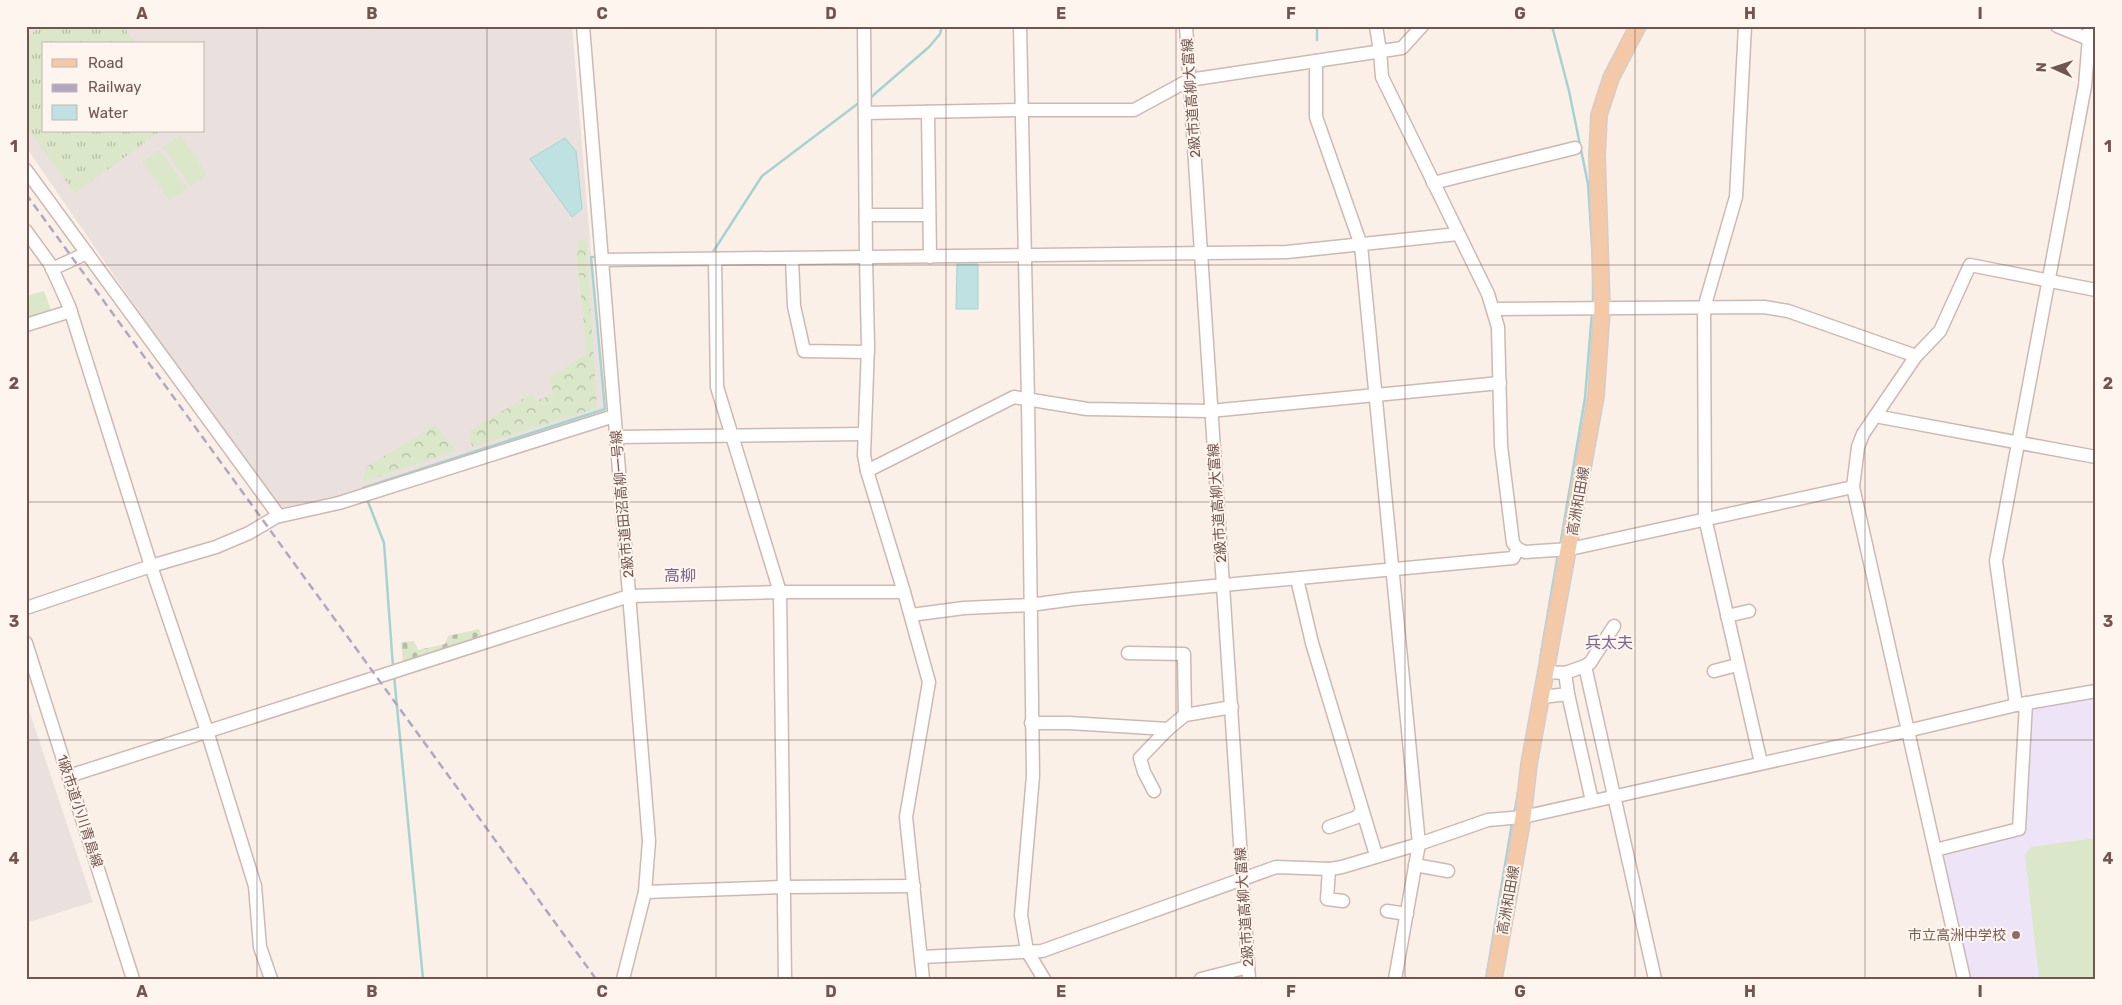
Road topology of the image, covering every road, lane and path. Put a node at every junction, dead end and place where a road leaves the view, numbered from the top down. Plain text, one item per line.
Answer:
1 (583, 26) edge
2 (864, 26) edge
3 (1020, 26) edge
4 (1186, 26) edge
5 (1376, 26) edge
6 (1422, 26) edge
7 (1745, 26) edge
8 (2057, 26) edge
9 (2090, 26) edge
10 (1641, 27) edge
11 (2092, 41) edge
12 (1380, 51) junction
13 (1316, 61) junction
14 (1189, 80) junction
15 (1021, 110) junction
16 (928, 112) junction
17 (865, 113) junction
18 (1574, 148) dead end
19 (26, 170) edge
20 (1433, 183) junction
21 (866, 215) junction
22 (929, 215) junction
23 (26, 231) edge
24 (1458, 234) junction
25 (1361, 245) junction
26 (87, 253) junction
27 (1202, 254) junction
28 (1025, 256) junction
29 (930, 257) junction
30 (792, 258) junction
31 (866, 258) junction
32 (715, 259) junction
33 (602, 260) junction
34 (52, 269) junction
35 (2047, 281) junction
36 (2096, 290) edge
37 (1704, 308) junction
38 (1494, 309) junction
39 (1602, 309) junction
40 (71, 311) junction
41 (26, 325) edge
42 (868, 352) junction
43 (1916, 356) junction
44 (1500, 383) junction
45 (1375, 395) junction
46 (1028, 400) junction
47 (1210, 411) junction
48 (614, 416) junction
49 (1876, 416) junction
50 (864, 434) junction
51 (732, 436) junction
52 (616, 437) junction
53 (2017, 443) junction
54 (2096, 457) edge
55 (867, 470) junction
56 (1853, 487) junction
57 (279, 516) junction
58 (1705, 518) junction
59 (1518, 549) junction
60 (1570, 549) junction
61 (152, 566) junction
62 (1393, 569) junction
63 (1297, 579) junction
64 (1223, 585) junction
65 (780, 592) junction
66 (904, 592) junction
67 (629, 596) junction
68 (1030, 605) junction
69 (26, 608) edge
70 (1749, 611) dead end
71 (911, 616) junction
72 (1727, 616) junction
73 (1614, 626) dead end
74 (26, 643) edge
75 (1128, 653) dead end
76 (1737, 665) junction
77 (1585, 666) junction
78 (1714, 671) dead end
79 (1547, 672) junction
80 (1565, 673) junction
81 (2096, 691) edge
82 (1568, 694) junction
83 (1542, 697) junction
84 (2021, 704) junction
85 (1232, 707) junction
86 (1185, 715) junction
87 (1031, 723) junction
88 (1168, 729) junction
89 (207, 731) junction
90 (1907, 731) junction
91 (1760, 763) junction
92 (69, 776) junction
93 (1154, 790) dead end
94 (1613, 797) junction
95 (1592, 801) junction
96 (1362, 810) junction
97 (1523, 817) junction
98 (1329, 827) dead end
99 (1419, 844) junction
100 (1935, 850) junction
101 (1376, 855) junction
102 (1415, 865) junction
103 (1329, 869) junction
104 (1448, 871) dead end
105 (1242, 878) junction
106 (914, 886) junction
107 (784, 887) junction
108 (646, 892) junction
109 (1342, 901) dead end
110 (1387, 911) dead end
111 (1407, 914) junction
112 (1027, 951) junction
113 (921, 957) junction
114 (1248, 973) edge
115 (133, 979) edge
116 (271, 979) edge
117 (623, 979) edge
118 (785, 979) edge
119 (923, 979) edge
120 (1044, 979) edge
121 (1202, 979) edge
122 (1395, 979) edge
123 (1494, 979) edge
124 (1654, 979) edge
125 (1964, 979) edge

1 - 33 street, 2級市道田沼高柳一号線
2 - 17 street
3 - 15 street
4 - 14 street, 2級市道高柳大富線
5 - 12 street
6 - 12 street
7 - 37 street
8 - 11 street
9 - 11 street
10 - 39 main road, 高洲和田線
11 - 35 street
12 - 13 street
12 - 20 street
13 - 14 street
13 - 25 street
14 - 15 street
14 - 27 street, 2級市道高柳大富線
15 - 16 street
15 - 28 street
16 - 17 street
16 - 22 street
17 - 21 street
18 - 20 street
19 - 26 street
20 - 24 street
21 - 22 street
21 - 31 street
22 - 29 street
23 - 34 street
24 - 25 street
24 - 38 street
25 - 27 street
25 - 45 street
26 - 34 street
26 - 57 street
27 - 28 street
27 - 47 street, 2級市道高柳大富線
28 - 29 street
28 - 46 street
29 - 31 street
30 - 31 street
30 - 32 street
30 - 42 street
31 - 42 street
32 - 33 street
32 - 51 street
33 - 48 street, 2級市道田沼高柳一号線
34 - 40 street
35 - 36 street
35 - 43 street
35 - 53 street
37 - 39 street
37 - 43 street
37 - 58 street
38 - 39 street
38 - 44 street
39 - 60 main road, 高洲和田線
40 - 41 street
40 - 61 street
42 - 50 street
43 - 49 street
44 - 45 street
44 - 59 street
45 - 47 street
45 - 62 street
46 - 47 street
46 - 55 street
46 - 68 street
47 - 64 street, 2級市道高柳大富線
48 - 52 street, 2級市道田沼高柳一号線
48 - 57 street
49 - 53 street
49 - 56 street
50 - 51 street
50 - 55 street
51 - 52 street
51 - 65 street
52 - 67 street, 2級市道田沼高柳一号線
53 - 54 street
53 - 84 street
55 - 66 street
56 - 58 street
56 - 90 street
57 - 61 street
58 - 60 street
58 - 72 street
59 - 60 street
59 - 62 street
60 - 79 main road, 高洲和田線
61 - 69 street
61 - 89 street
62 - 63 street
62 - 99 street
63 - 64 street
63 - 96 street
64 - 68 street
64 - 85 street, 2級市道高柳大富線
65 - 66 street
65 - 67 street
65 - 107 street
66 - 71 street
67 - 89 street
67 - 108 street, 2級市道田沼高柳一号線
68 - 71 street
68 - 87 street
70 - 72 street
71 - 106 street
72 - 76 street
73 - 77 street
74 - 92 street, 1級市道小川青島線
75 - 86 street
76 - 78 street
76 - 91 street
77 - 80 street
77 - 94 street
79 - 80 street
79 - 83 main road, 高洲和田線
80 - 82 street
81 - 84 street
82 - 83 street
82 - 95 street
83 - 97 main road, 高洲和田線
84 - 90 street
84 - 100 street
85 - 86 street
85 - 105 street, 2級市道高柳大富線
86 - 88 street
87 - 88 street
87 - 112 street
88 - 93 street
89 - 92 street
89 - 116 street
90 - 91 street
90 - 100 street
91 - 94 street
92 - 115 street, 1級市道小川青島線
94 - 95 street
94 - 124 street
95 - 97 street
96 - 98 street
96 - 101 street
97 - 99 street
97 - 123 main road, 高洲和田線
99 - 101 street
99 - 102 street
100 - 125 street
101 - 103 street
102 - 104 street
102 - 111 street
103 - 105 street
103 - 109 street
105 - 112 street
105 - 114 street, 2級市道高柳大富線
106 - 107 street
106 - 113 street
107 - 108 street
107 - 118 street
108 - 117 street, 2級市道田沼高柳一号線
110 - 111 street
111 - 122 street
112 - 113 street
112 - 120 street
113 - 119 street
114 - 121 street

